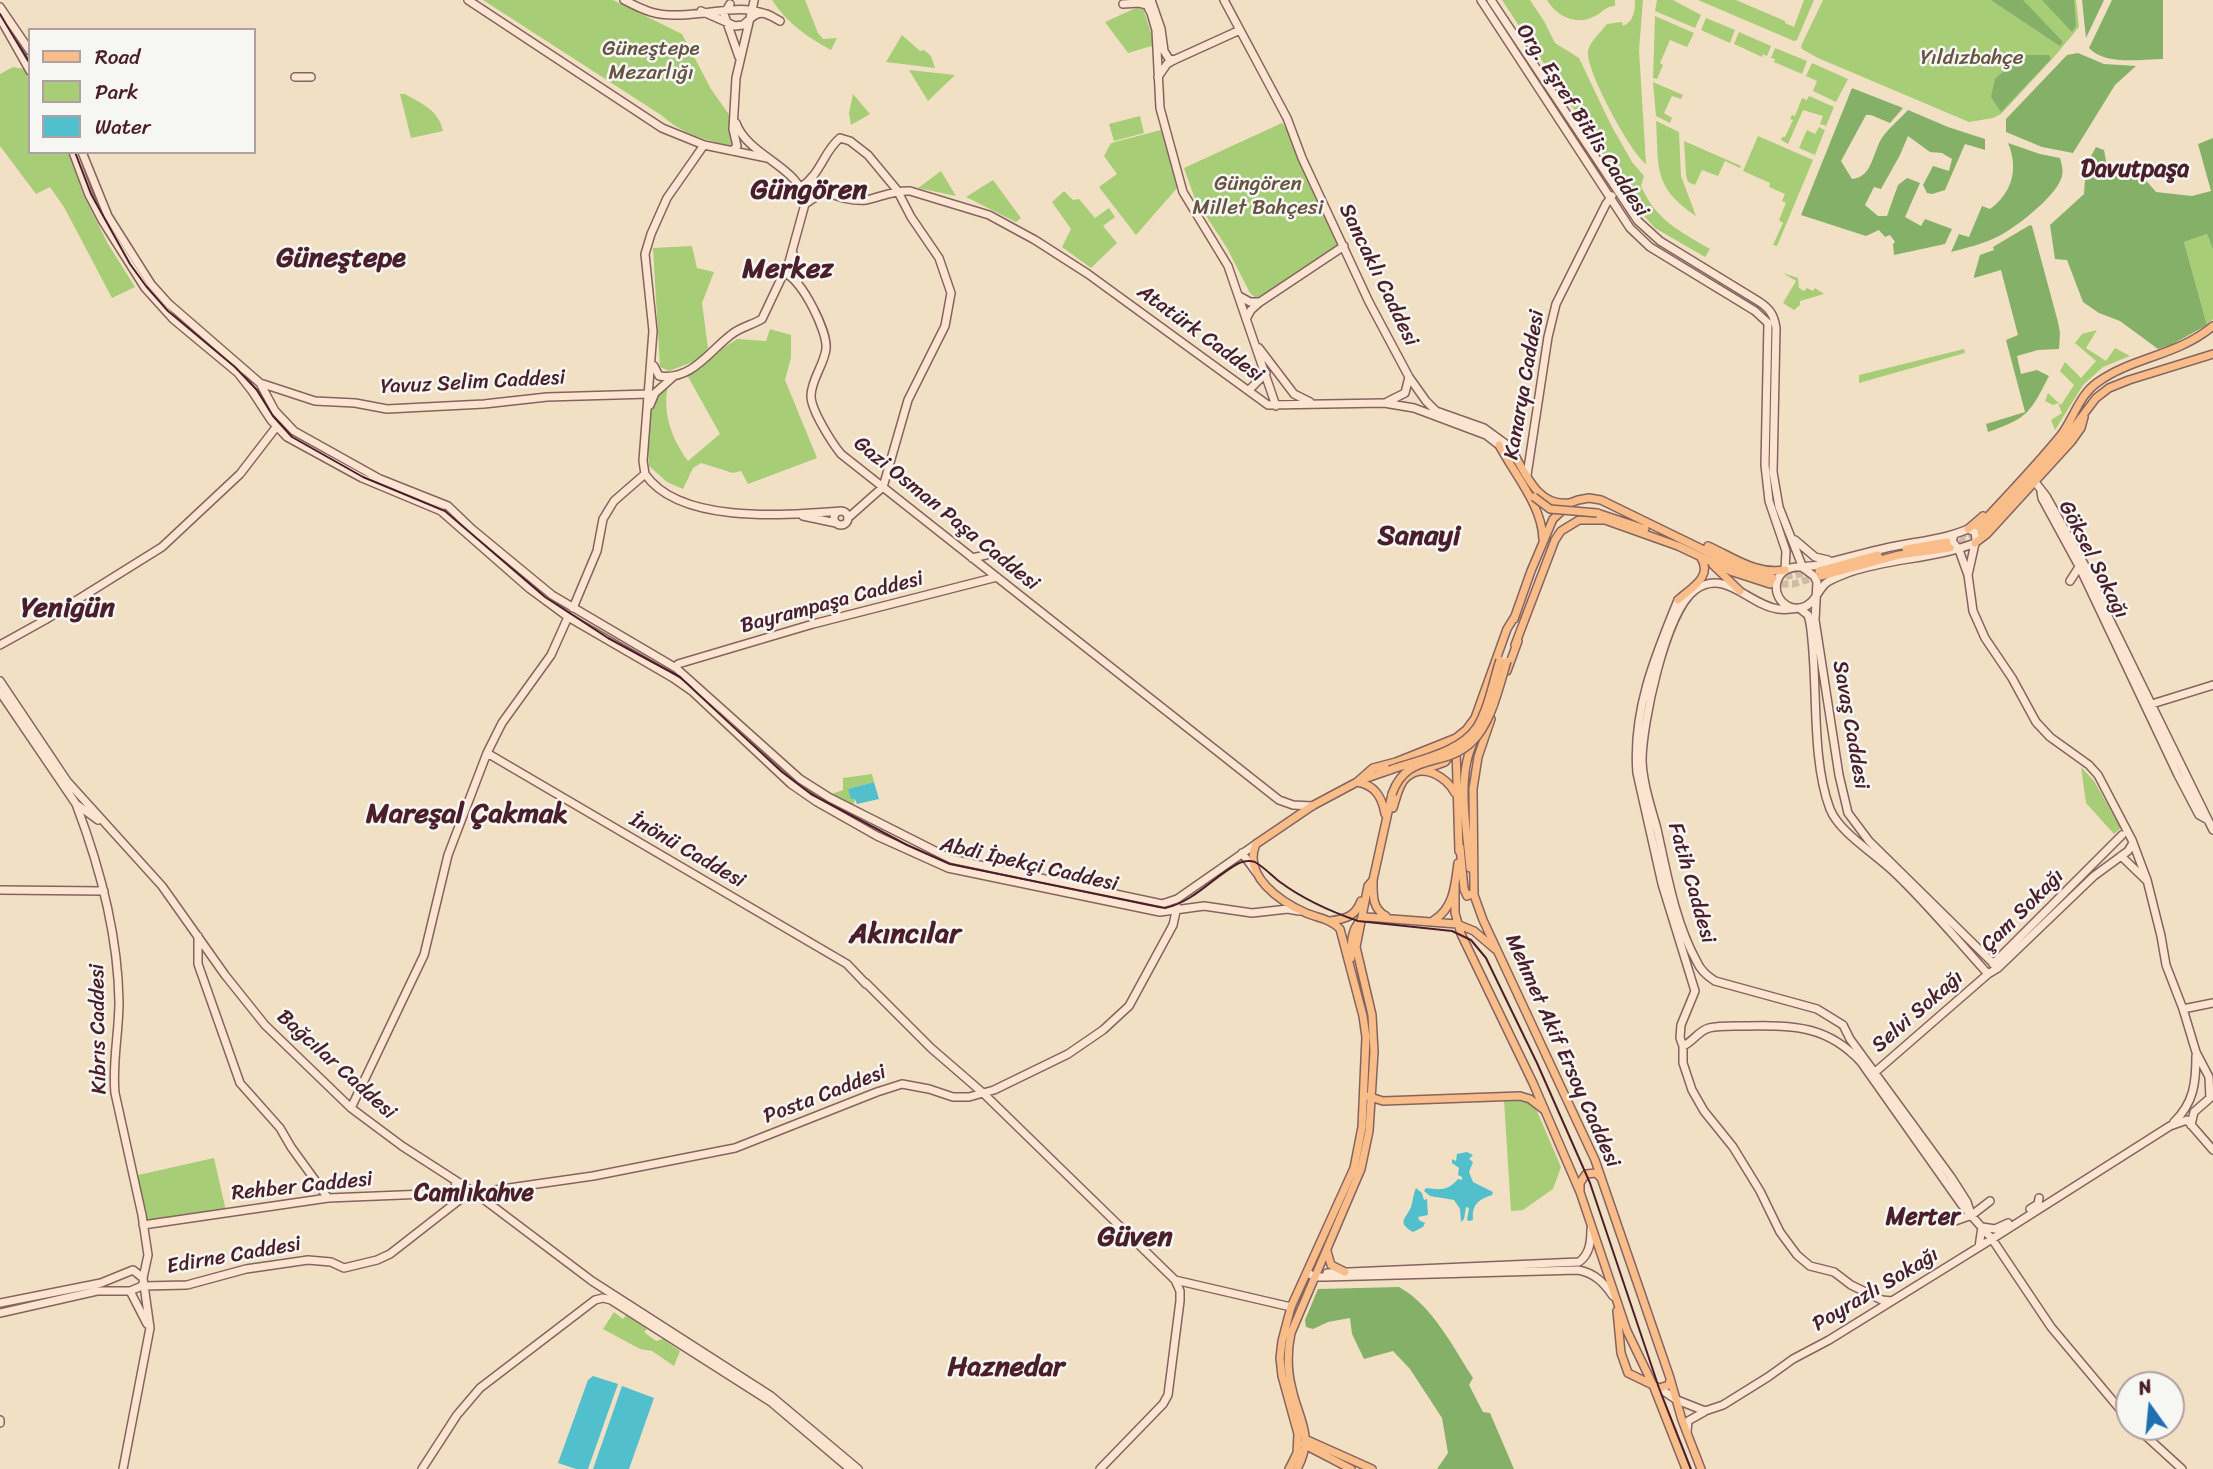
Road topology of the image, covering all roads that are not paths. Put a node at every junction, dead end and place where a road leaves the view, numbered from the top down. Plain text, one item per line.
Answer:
1 (468, 0) edge
2 (624, 0) edge
3 (1126, 0) edge
4 (1224, 0) edge
5 (1481, 0) edge
6 (1491, 0) edge
7 (735, 1) edge
8 (754, 1) edge
9 (1147, 2) edge
10 (0, 7) edge
11 (700, 10) junction
12 (750, 16) junction
13 (0, 18) edge
14 (727, 22) junction
15 (1240, 30) junction
16 (28, 55) edge
17 (1174, 60) junction
18 (738, 65) junction
19 (295, 77) dead end
20 (311, 77) dead end
21 (1158, 77) junction
22 (734, 115) junction
23 (702, 147) junction
24 (732, 150) junction
25 (74, 154) edge
26 (83, 154) edge
27 (768, 158) junction
28 (813, 179) junction
29 (800, 188) junction
30 (897, 190) junction
31 (824, 191) junction
32 (1615, 194) junction
33 (805, 204) junction
34 (1344, 246) junction
35 (793, 247) junction
36 (781, 276) junction
37 (799, 286) junction
38 (1239, 295) junction
39 (1260, 302) junction
40 (1246, 319) junction
41 (2213, 326) edge
42 (1251, 336) junction
43 (2213, 354) edge
44 (652, 361) junction
45 (1265, 373) junction
46 (677, 375) junction
47 (1409, 377) junction
48 (260, 383) junction
49 (1250, 390) junction
50 (649, 394) junction
51 (1316, 403) junction
52 (1384, 403) junction
53 (2079, 404) junction
54 (1276, 406) junction
55 (2087, 410) junction
56 (646, 412) junction
57 (276, 426) junction
58 (1499, 445) junction
59 (645, 474) junction
60 (1527, 475) junction
61 (2035, 482) junction
62 (883, 487) junction
63 (2041, 492) junction
64 (1570, 503) junction
65 (796, 514) junction
66 (845, 514) junction
67 (836, 523) junction
68 (1968, 528) junction
69 (1788, 532) junction
70 (1954, 535) junction
71 (1680, 537) junction
72 (1543, 540) junction
73 (1975, 543) junction
74 (1948, 545) tunnel mouth
75 (1678, 546) junction
76 (1959, 550) junction
77 (986, 555) dead end
78 (1698, 555) junction
79 (972, 558) junction
80 (1836, 560) junction
81 (1710, 562) junction
82 (2079, 566) junction
83 (1803, 568) junction
84 (1785, 570) junction
85 (1820, 573) tunnel mouth
86 (1968, 575) junction
87 (997, 577) junction
88 (2070, 581) dead end
89 (1740, 591) junction
90 (1816, 595) junction
91 (573, 608) junction
92 (1799, 608) junction
93 (1515, 616) junction
94 (568, 617) junction
95 (1518, 641) dead end
96 (0, 645) edge
97 (1504, 661) junction
98 (677, 666) junction
99 (0, 681) edge
100 (2213, 685) edge
101 (0, 692) edge
102 (2152, 704) junction
103 (1466, 730) junction
104 (1456, 738) junction
105 (1476, 738) junction
106 (1439, 745) junction
107 (486, 754) junction
108 (1478, 757) junction
109 (1417, 772) junction
110 (1839, 775) junction
111 (1822, 776) junction
112 (1357, 782) junction
113 (1844, 795) junction
114 (1457, 797) junction
115 (1827, 801) junction
116 (76, 804) junction
117 (1312, 806) junction
118 (1386, 818) junction
119 (2209, 820) junction
120 (2213, 830) edge
121 (112, 831) junction
122 (2126, 835) junction
123 (2133, 843) junction
124 (1256, 844) junction
125 (1460, 847) junction
126 (1242, 853) junction
127 (2121, 856) junction
128 (1257, 872) junction
129 (2147, 880) junction
130 (1370, 883) junction
131 (1455, 886) junction
132 (1, 890) edge
133 (104, 891) junction
134 (1474, 895) junction
135 (1172, 902) junction
136 (1177, 910) junction
137 (1305, 913) junction
138 (1393, 918) junction
139 (1362, 919) junction
140 (1434, 920) junction
141 (1329, 921) junction
142 (1457, 924) junction
143 (198, 934) junction
144 (208, 948) junction
145 (198, 951) junction
146 (1502, 958) junction
147 (1996, 965) junction
148 (1701, 969) junction
149 (1689, 973) junction
150 (1987, 974) junction
151 (1352, 975) junction
152 (2213, 1003) edge
153 (2183, 1009) junction
154 (1683, 1046) junction
155 (2196, 1052) junction
156 (1873, 1074) junction
157 (2196, 1077) junction
158 (2211, 1079) edge
159 (983, 1093) junction
160 (2193, 1093) junction
161 (1367, 1096) junction
162 (1383, 1101) junction
163 (2210, 1101) edge
164 (351, 1108) junction
165 (1545, 1111) junction
166 (1370, 1115) junction
167 (2192, 1125) junction
168 (2170, 1126) junction
169 (2213, 1150) edge
170 (1601, 1178) junction
171 (455, 1181) junction
172 (472, 1192) junction
173 (1580, 1192) junction
174 (328, 1198) junction
175 (2039, 1198) dead end
176 (1967, 1202) junction
177 (490, 1204) junction
178 (1971, 1213) junction
179 (1955, 1221) dead end
180 (143, 1225) junction
181 (1592, 1225) junction
182 (1982, 1227) junction
183 (1992, 1239) junction
184 (1979, 1247) junction
185 (1327, 1250) junction
186 (148, 1255) junction
187 (133, 1270) junction
188 (1345, 1272) junction
189 (1313, 1275) junction
190 (121, 1276) junction
191 (1175, 1280) junction
192 (592, 1281) junction
193 (144, 1282) junction
194 (127, 1290) junction
195 (1879, 1299) junction
196 (595, 1300) junction
197 (1616, 1300) junction
198 (1892, 1301) junction
199 (0, 1303) edge
200 (1292, 1307) junction
201 (1878, 1309) junction
202 (0, 1313) edge
203 (150, 1328) junction
204 (1670, 1378) junction
205 (1656, 1387) junction
206 (1677, 1400) junction
207 (2115, 1403) edge
208 (1705, 1411) junction
209 (1688, 1436) junction
210 (1302, 1439) junction
211 (2151, 1441) edge
212 (1306, 1448) junction
213 (1318, 1453) junction
214 (1304, 1457) junction
215 (123, 1469) edge
216 (422, 1469) edge
217 (850, 1469) edge
218 (858, 1469) edge
219 (1100, 1469) edge
220 (1289, 1469) edge
221 (1297, 1469) edge
222 (1351, 1469) edge
223 (1371, 1469) edge
224 (1686, 1469) edge
225 (1701, 1469) edge
226 (2182, 1469) edge

1 - 23 main road
2 - 11 main road
3 - 9 main road
4 - 15 main road, Sancaklı Caddesi
5 - 32 main road, Org. Eşref Bitlis Caddesi
6 - 32 main road, Org. Eşref Bitlis Caddesi
7 - 8 main road
7 - 11 main road
7 - 12 main road
7 - 14 main road
8 - 12 main road
8 - 12 main road
9 - 17 main road
9 - 21 main road
10 - 16 main road
11 - 14 main road
12 - 14 main road
12 - 18 main road
13 - 16 main road
14 - 18 main road
15 - 17 main road
15 - 34 main road, Sancaklı Caddesi
17 - 21 main road
18 - 22 main road
19 - 20 main road
21 - 38 main road
22 - 24 main road
22 - 27 main road
23 - 24 main road
23 - 44 main road
24 - 27 main road
25 - 57 main road, Abdi İpekçi Caddesi
26 - 48 main road
27 - 29 main road
28 - 29 main road
28 - 30 main road
28 - 31 main road
29 - 33 main road
30 - 31 main road
30 - 49 main road, Atatürk Caddesi
30 - 62 main road
31 - 33 main road
32 - 60 main road, Kanarya Caddesi
32 - 69 main road, Org. Eşref Bitlis Caddesi
32 - 84 main road, Org. Eşref Bitlis Caddesi
33 - 35 main road
34 - 39 main road
34 - 47 main road, Sancaklı Caddesi
35 - 36 main road
35 - 37 main road
36 - 37 main road
36 - 46 main road
37 - 62 main road, Gazi Osman Paşa Caddesi
38 - 39 main road
38 - 40 main road
39 - 40 main road
40 - 42 main road
41 - 53 main road
42 - 45 main road
42 - 51 main road
43 - 55 main road
44 - 46 main road
44 - 50 main road
45 - 49 main road
45 - 54 main road
46 - 56 main road
47 - 52 main road
47 - 60 main road, Sancaklı Caddesi
48 - 50 main road, Yavuz Selim Caddesi
48 - 91 main road, Abdi İpekçi Caddesi
49 - 54 main road, Atatürk Caddesi
50 - 56 main road
51 - 52 main road, Atatürk Caddesi
51 - 54 main road, Atatürk Caddesi
52 - 58 main road, Atatürk Caddesi
53 - 55 main road
53 - 68 main road
55 - 61 main road
56 - 59 main road
57 - 94 main road, Abdi İpekçi Caddesi
57 - 96 main road
58 - 72 main road
58 - 75 main road, bridge
59 - 65 main road
59 - 91 main road
60 - 64 main road
61 - 63 main road
61 - 73 main road
62 - 66 main road
62 - 79 main road, Gazi Osman Paşa Caddesi
63 - 82 main road, Göksel Sokağı
63 - 102 main road, Göksel Sokağı
64 - 71 main road
64 - 72 main road
65 - 66 main road
65 - 67 main road
66 - 67 main road
66 - 67 main road
68 - 70 main road
68 - 73 main road
69 - 80 main road
69 - 83 main road, Org. Eşref Bitlis Caddesi
70 - 76 main road
70 - 80 main road
71 - 81 main road
71 - 84 main road
72 - 93 main road
73 - 76 main road
73 - 86 main road
74 - 85 main road
75 - 78 main road
75 - 97 main road
76 - 86 main road
76 - 90 main road
77 - 79 main road
78 - 81 main road
78 - 149 main road, Fatih Caddesi
79 - 87 main road, Gazi Osman Paşa Caddesi
80 - 83 main road
81 - 89 main road
82 - 88 main road
82 - 119 main road, Göksel Sokağı
83 - 84 main road
83 - 90 main road
84 - 92 main road
86 - 122 main road
87 - 98 main road, Bayrampaşa Caddesi
87 - 117 main road, Gazi Osman Paşa Caddesi
89 - 92 main road, Fatih Caddesi
89 - 148 main road, Fatih Caddesi
90 - 92 main road
90 - 110 main road, Savaş Caddesi
91 - 98 main road, Abdi İpekçi Caddesi
92 - 111 main road, Savaş Caddesi
93 - 97 main road
93 - 103 main road
94 - 107 main road
94 - 136 main road, Abdi İpekçi Caddesi
95 - 108 main road, Mehmet Akif Ersoy Caddesi
97 - 105 main road, bridge
97 - 112 main road, bridge
98 - 135 main road, Abdi İpekçi Caddesi
99 - 121 main road, Bağcılar Caddesi
100 - 102 main road
101 - 116 main road, Bağcılar Caddesi
102 - 119 main road, Göksel Sokağı
103 - 104 main road
103 - 108 main road
104 - 106 main road
104 - 114 main road
105 - 118 main road, bridge
105 - 134 main road
106 - 109 main road
106 - 112 main road
107 - 159 main road, İnönü Caddesi
107 - 164 main road
108 - 134 main road, Mehmet Akif Ersoy Caddesi
109 - 114 main road
109 - 118 main road
110 - 111 main road
110 - 113 main road, Savaş Caddesi
111 - 115 main road, Savaş Caddesi
112 - 117 main road
112 - 118 main road
113 - 115 main road
113 - 147 main road, Savaş Caddesi
114 - 125 main road
115 - 150 main road, Savaş Caddesi
116 - 121 main road, Bağcılar Caddesi
116 - 133 main road, Kıbrıs Caddesi
117 - 124 main road
118 - 130 main road
119 - 120 main road, Göksel Sokağı
121 - 143 main road, Bağcılar Caddesi
122 - 123 main road
122 - 147 main road, Çam Sokağı
123 - 127 main road, Çam Sokağı
123 - 129 main road
124 - 126 main road
124 - 128 main road
125 - 131 main road
125 - 134 main road
126 - 128 main road
126 - 135 main road
127 - 129 main road
127 - 147 main road, Çam Sokağı
128 - 137 main road
129 - 153 main road
130 - 138 main road
130 - 139 main road
130 - 141 main road
131 - 140 main road
131 - 142 main road
132 - 133 main road
133 - 180 main road, Kıbrıs Caddesi
134 - 146 main road, Mehmet Akif Ersoy Caddesi
135 - 136 main road
136 - 137 main road, Abdi İpekçi Caddesi
136 - 159 main road, Posta Caddesi
137 - 141 main road
138 - 139 main road
138 - 140 main road
139 - 151 main road
139 - 161 main road
140 - 142 main road
141 - 151 main road
142 - 146 main road
142 - 165 main road
143 - 144 main road, Bağcılar Caddesi
143 - 145 main road
144 - 145 main road
144 - 164 main road, Bağcılar Caddesi
145 - 174 main road
146 - 170 main road, Mehmet Akif Ersoy Caddesi
147 - 150 main road, Çam Sokağı
148 - 149 main road
148 - 156 main road, Fatih Caddesi
149 - 154 main road, Fatih Caddesi
150 - 156 main road, Selvi Sokağı
151 - 161 main road
152 - 153 main road
153 - 155 main road
154 - 156 main road, Fatih Caddesi
154 - 195 main road, Fatih Caddesi
155 - 157 main road
155 - 158 main road
156 - 176 main road, Fatih Caddesi
156 - 178 main road, Fatih Caddesi
157 - 158 main road
157 - 160 main road
158 - 163 main road
159 - 177 main road, Posta Caddesi
159 - 191 main road, İnönü Caddesi
160 - 163 main road
160 - 168 main road
161 - 162 main road
161 - 166 main road
161 - 189 main road
162 - 165 main road
162 - 166 main road
163 - 167 main road
164 - 171 main road, Bağcılar Caddesi
165 - 173 main road
166 - 185 main road
167 - 168 main road
167 - 169 main road
168 - 183 main road, Poyrazlı Sokağı
170 - 173 main road
170 - 204 main road, Mehmet Akif Ersoy Caddesi
171 - 172 main road, Bağcılar Caddesi
171 - 174 main road, Rehber Caddesi
172 - 177 main road, Bağcılar Caddesi
172 - 193 main road, Edirne Caddesi
173 - 181 main road
174 - 180 main road, Rehber Caddesi
175 - 182 main road
176 - 178 main road, Fatih Caddesi
176 - 178 main road
177 - 192 main road, Bağcılar Caddesi
178 - 179 main road
178 - 182 main road, Fatih Caddesi
180 - 186 main road, Kıbrıs Caddesi
181 - 188 main road
181 - 197 main road
182 - 183 main road, Fatih Caddesi
182 - 184 main road
183 - 184 main road, Poyrazlı Sokağı
183 - 207 main road, Fatih Caddesi
184 - 198 main road, Poyrazlı Sokağı
185 - 188 main road
185 - 189 main road
186 - 187 main road
186 - 193 main road
187 - 190 main road
187 - 193 main road
188 - 189 main road
189 - 197 main road
189 - 200 main road
189 - 210 main road
190 - 194 main road
190 - 199 main road
191 - 200 main road
191 - 219 main road
192 - 196 main road
192 - 218 main road, Bağcılar Caddesi
193 - 194 main road
193 - 203 main road
194 - 202 main road
194 - 203 main road
195 - 198 main road, Fatih Caddesi
195 - 201 main road
196 - 216 main road
196 - 217 main road
197 - 205 main road
197 - 205 main road
198 - 201 main road, Poyrazlı Sokağı
200 - 210 main road
201 - 208 main road, Poyrazlı Sokağı
203 - 215 main road
204 - 205 main road
204 - 206 main road, Mehmet Akif Ersoy Caddesi
205 - 206 main road
205 - 224 main road
206 - 208 main road
206 - 209 main road, Mehmet Akif Ersoy Caddesi
208 - 209 main road
209 - 225 main road, Mehmet Akif Ersoy Caddesi
210 - 212 main road
210 - 220 main road
210 - 223 main road
211 - 226 main road
212 - 213 main road
212 - 214 main road
213 - 214 main road
213 - 222 main road
214 - 221 main road

